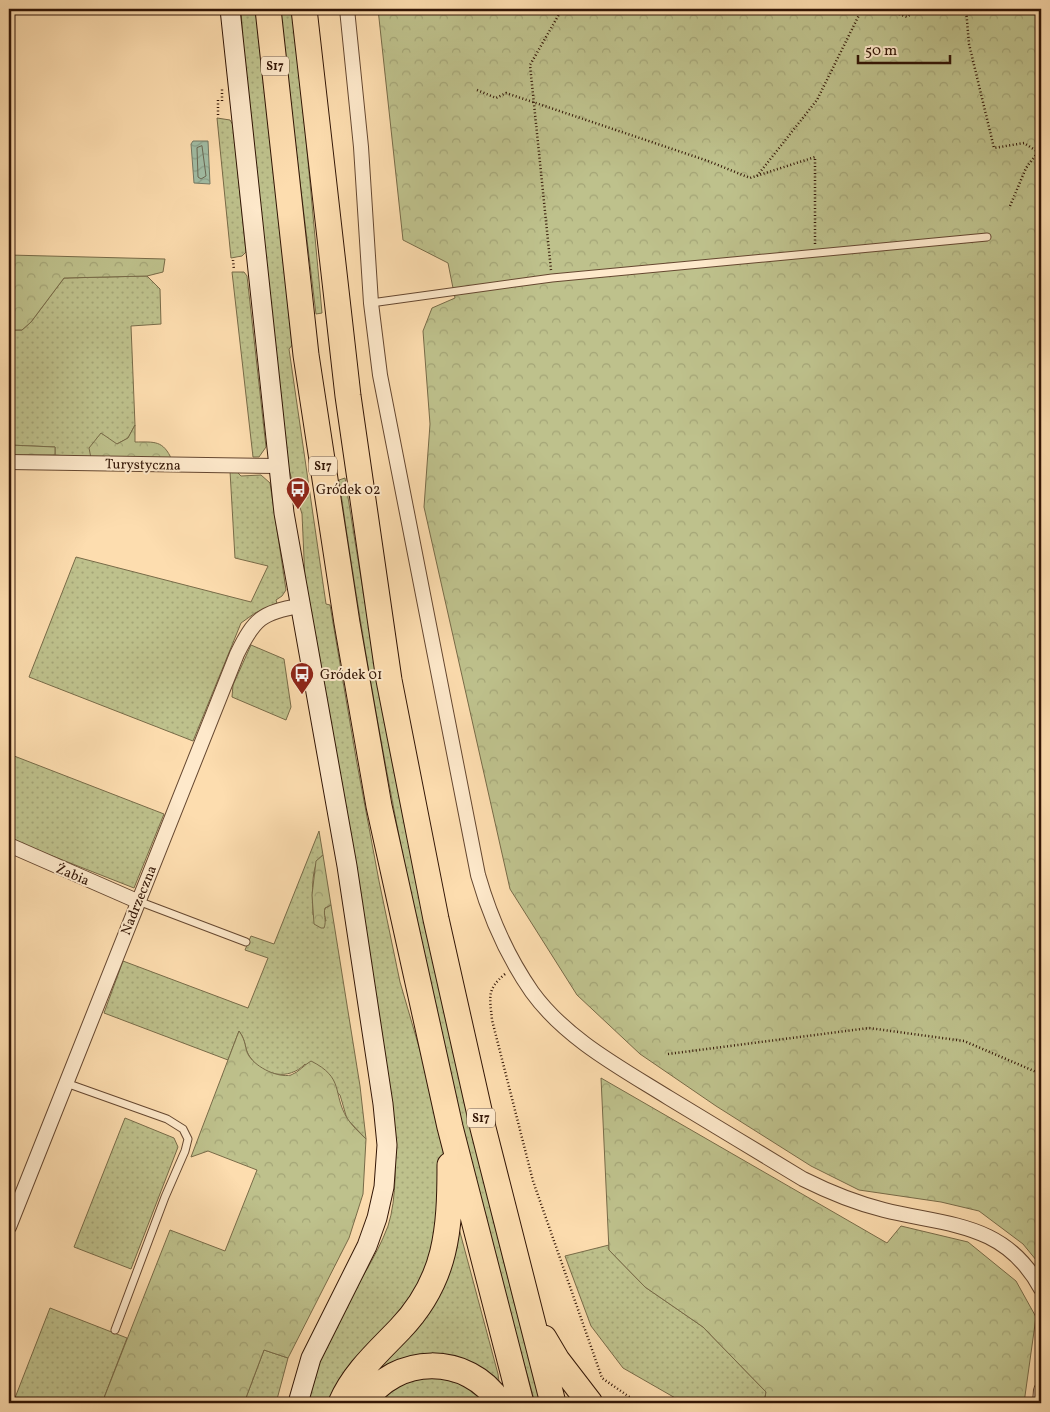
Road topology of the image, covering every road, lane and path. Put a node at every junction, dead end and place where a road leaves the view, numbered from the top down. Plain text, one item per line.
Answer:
1 (230, 9) edge
2 (268, 9) edge
3 (304, 9) edge
4 (347, 9) edge
5 (562, 9) edge
6 (862, 9) edge
7 (886, 9) edge
8 (918, 9) edge
9 (966, 9) edge
10 (222, 89) dead end
11 (477, 90) dead end
12 (534, 103) junction
13 (218, 117) dead end
14 (1041, 148) edge
15 (1038, 152) junction
16 (756, 177) junction
17 (1010, 206) dead end
18 (987, 237) dead end
19 (1041, 248) edge
20 (1036, 250) dead end
21 (815, 253) junction
22 (233, 260) dead end
23 (234, 270) dead end
24 (552, 278) junction
25 (371, 303) junction
26 (9, 462) edge
27 (278, 466) junction
28 (300, 606) junction
29 (9, 846) edge
30 (138, 901) junction
31 (246, 942) dead end
32 (515, 965) junction
33 (668, 1054) dead end
34 (1041, 1074) edge
35 (66, 1082) junction
36 (450, 1127) junction
37 (9, 1227) edge
38 (1041, 1289) edge
39 (531, 1316) junction
40 (115, 1330) dead end
41 (1041, 1390) edge
42 (298, 1403) edge
43 (341, 1403) edge
44 (364, 1403) edge
45 (500, 1403) edge
46 (522, 1403) edge
47 (553, 1403) edge
48 (590, 1403) edge
49 (638, 1403) edge
50 (1040, 1403) edge

1 - 27 street
2 - 36 highway, S17
3 - 39 highway, S17
4 - 25 street
5 - 12 path
6 - 16 path
7 - 8 path
9 - 15 path
10 - 13 path
11 - 12 path
12 - 16 path
12 - 24 path
14 - 15 path
15 - 17 path
16 - 21 path
18 - 21 lane
19 - 20 path
21 - 24 lane
22 - 23 path
24 - 25 lane
25 - 32 street
26 - 27 street, Turystyczna
27 - 28 street
28 - 30 street, Nadrzeczna
28 - 42 street
29 - 30 street, Żabia
30 - 31 lane
30 - 35 street, Nadrzeczna
32 - 38 street
32 - 49 path
33 - 34 path
35 - 37 street, Nadrzeczna
35 - 40 lane
36 - 43 highway
36 - 46 highway, S17
39 - 47 highway, S17
39 - 48 highway
41 - 50 street
44 - 45 highway

